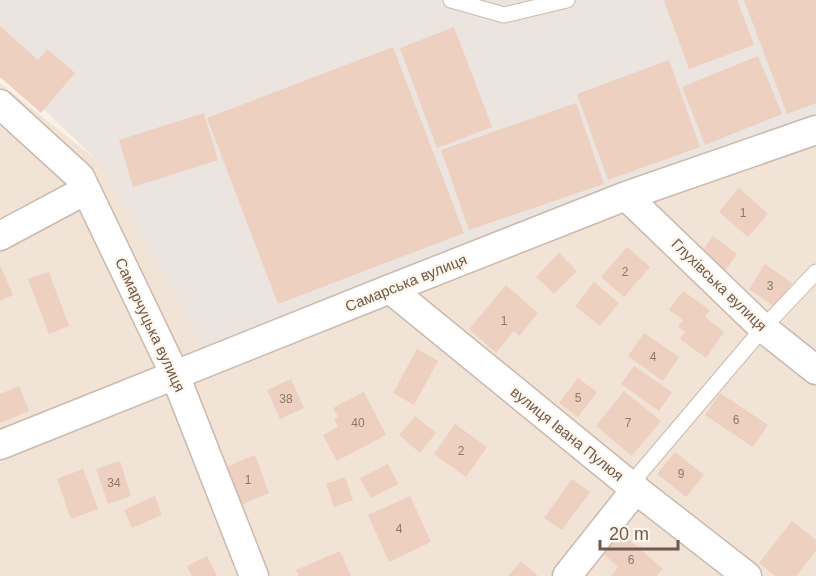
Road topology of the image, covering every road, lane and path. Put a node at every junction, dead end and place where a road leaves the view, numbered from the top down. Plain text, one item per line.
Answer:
1 (451, 0) edge
2 (567, 0) edge
3 (0, 105) edge
4 (816, 130) edge
5 (86, 190) junction
6 (626, 196) junction
7 (0, 236) edge
8 (816, 272) edge
9 (390, 289) junction
10 (763, 328) junction
11 (816, 370) edge
12 (175, 375) junction
13 (0, 445) edge
14 (633, 487) junction
15 (254, 576) edge
16 (567, 576) edge
17 (747, 576) edge

1 - 2 lane
3 - 5 street, Самарчуцька вулиця
4 - 6 street, Самарська вулиця
5 - 7 street
5 - 12 street, Самарчуцька вулиця
6 - 9 street, Самарська вулиця
6 - 10 street, Глухівська вулиця
8 - 10 lane
9 - 12 street, Самарська вулиця
9 - 14 street, вулиця Івана Пулюя
10 - 11 street, Глухівська вулиця
10 - 14 lane
12 - 13 street, Самарська вулиця
12 - 15 street, Самарчуцька вулиця
14 - 16 street
14 - 17 street, вулиця Івана Пулюя

